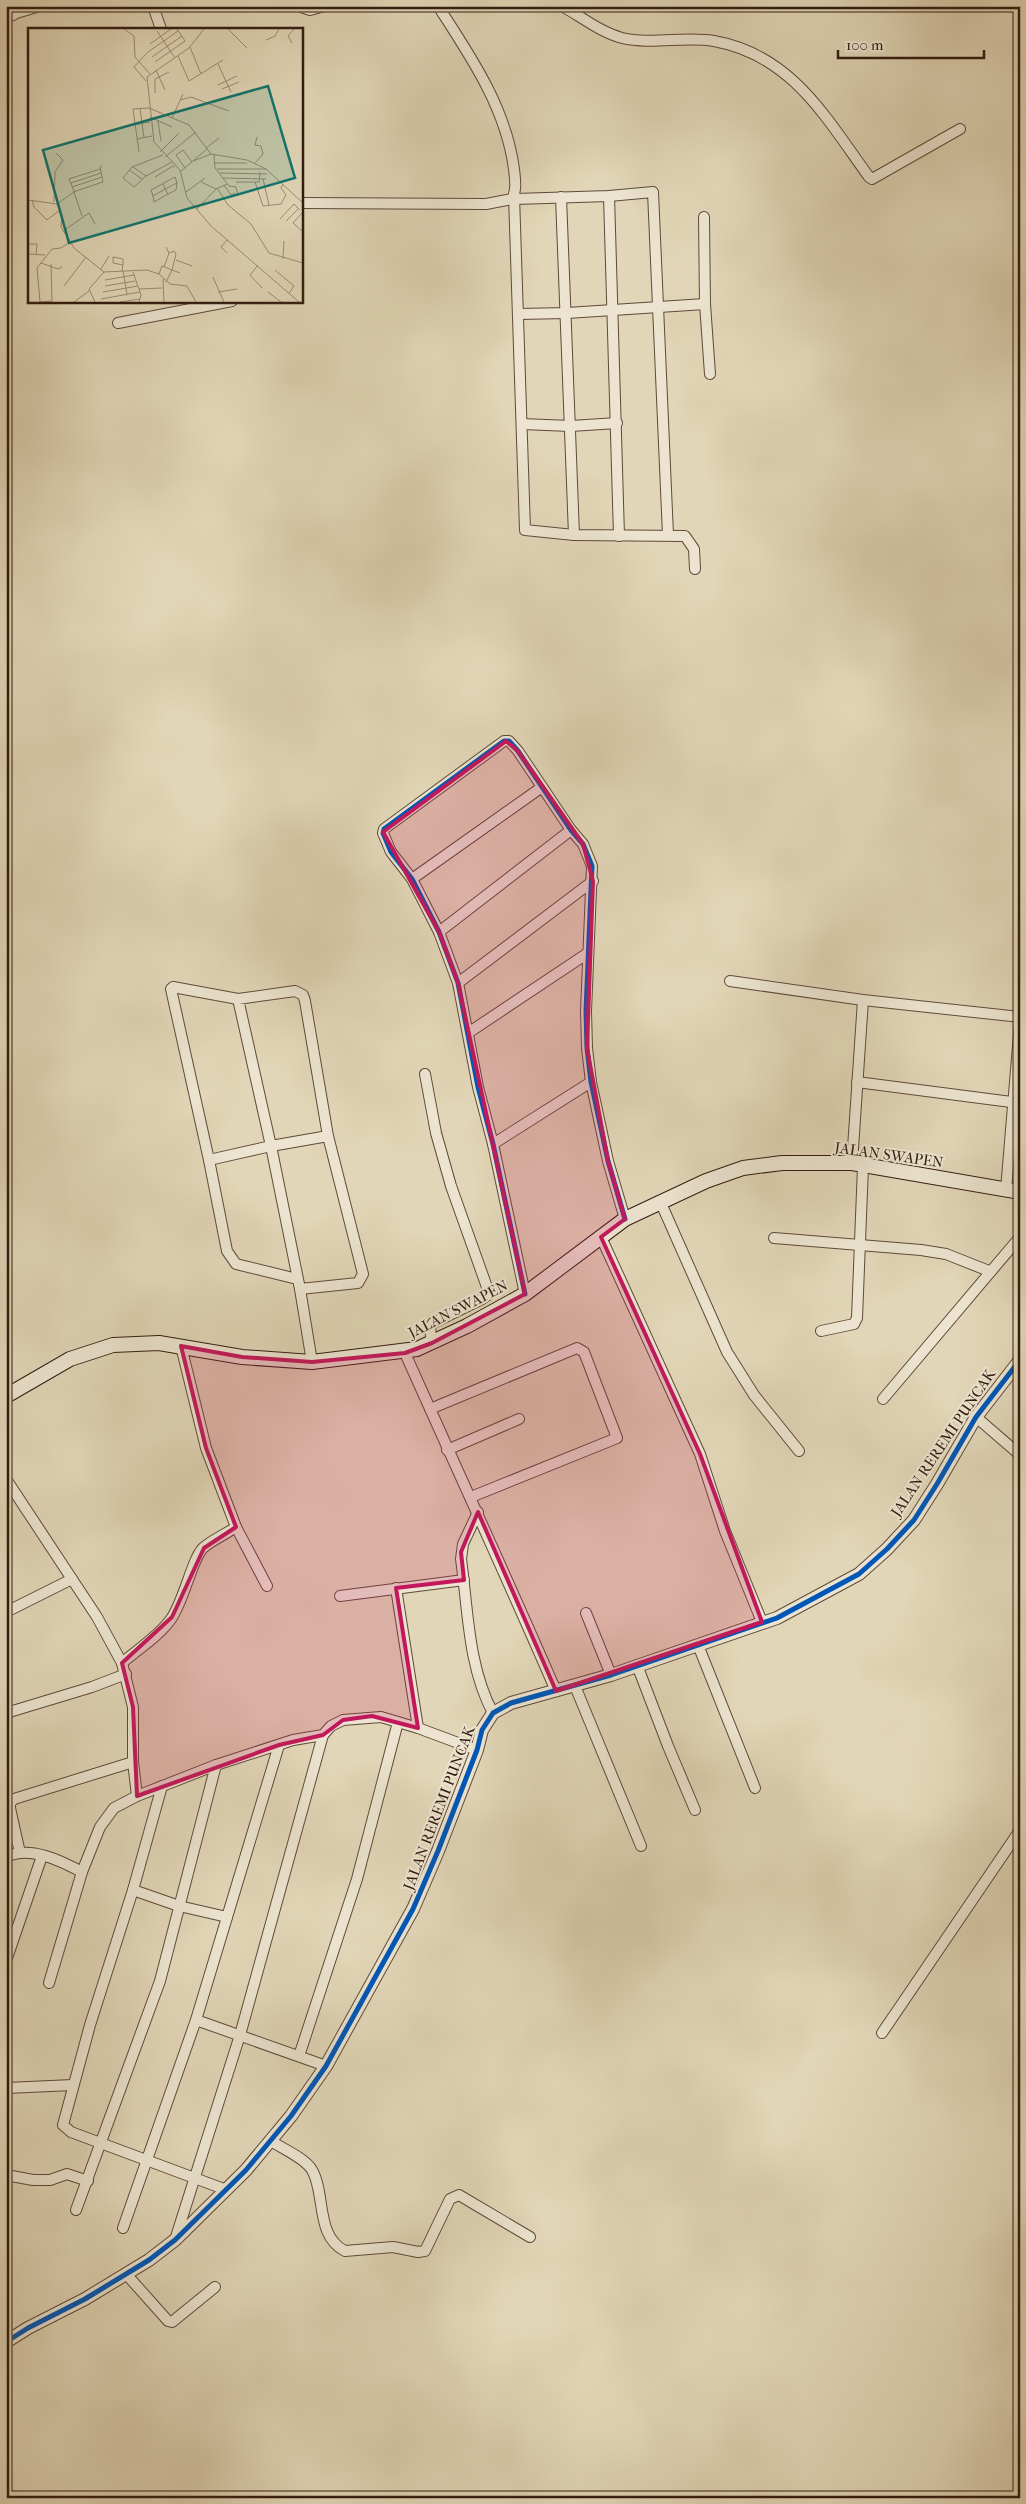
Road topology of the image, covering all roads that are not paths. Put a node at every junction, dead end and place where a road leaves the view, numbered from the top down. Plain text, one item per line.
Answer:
1 (40, 6) edge
2 (153, 6) edge
3 (298, 6) edge
4 (325, 6) edge
5 (438, 6) edge
6 (562, 6) edge
7 (10, 12) edge
8 (161, 28) edge
9 (960, 129) dead end
10 (609, 196) junction
11 (514, 197) junction
12 (561, 197) junction
13 (302, 203) edge
14 (704, 217) dead end
15 (227, 302) edge
16 (705, 304) junction
17 (658, 307) junction
18 (613, 309) junction
19 (567, 313) junction
20 (518, 314) junction
21 (118, 323) dead end
22 (710, 374) dead end
23 (617, 423) junction
24 (522, 424) junction
25 (572, 426) junction
26 (574, 535) junction
27 (668, 535) junction
28 (619, 536) junction
29 (695, 569) dead end
30 (542, 787) junction
31 (571, 830) junction
32 (412, 879) junction
33 (593, 881) junction
34 (439, 932) junction
35 (588, 953) junction
36 (730, 981) dead end
37 (458, 982) junction
38 (238, 999) junction
39 (863, 1000) junction
40 (1020, 1017) edge
41 (1020, 1022) edge
42 (468, 1033) junction
43 (425, 1074) dead end
44 (591, 1082) junction
45 (857, 1082) junction
46 (1016, 1102) edge
47 (328, 1136) junction
48 (493, 1144) junction
49 (271, 1146) junction
50 (209, 1160) junction
51 (858, 1164) junction
52 (1013, 1191) edge
53 (660, 1200) junction
54 (625, 1219) junction
55 (601, 1237) junction
56 (1020, 1237) edge
57 (774, 1238) dead end
58 (860, 1245) junction
59 (989, 1271) junction
60 (298, 1284) junction
61 (525, 1294) junction
62 (821, 1331) dead end
63 (432, 1343) junction
64 (181, 1346) junction
65 (404, 1353) junction
66 (1020, 1360) edge
67 (312, 1362) junction
68 (6, 1396) edge
69 (883, 1399) dead end
70 (430, 1409) junction
71 (976, 1417) junction
72 (519, 1419) dead end
73 (447, 1450) junction
74 (799, 1451) dead end
75 (1020, 1455) edge
76 (6, 1479) edge
77 (471, 1497) junction
78 (478, 1512) junction
79 (236, 1527) junction
80 (72, 1579) junction
81 (464, 1580) junction
82 (267, 1586) dead end
83 (396, 1588) junction
84 (340, 1596) dead end
85 (6, 1612) edge
86 (586, 1613) dead end
87 (762, 1622) junction
88 (698, 1645) junction
89 (122, 1663) junction
90 (637, 1665) junction
91 (126, 1674) junction
92 (611, 1675) junction
93 (575, 1686) junction
94 (556, 1691) junction
95 (493, 1712) junction
96 (6, 1713) edge
97 (398, 1722) junction
98 (418, 1728) junction
99 (324, 1735) junction
100 (279, 1745) junction
101 (477, 1750) junction
102 (134, 1762) junction
103 (216, 1766) junction
104 (162, 1786) junction
105 (755, 1788) dead end
106 (137, 1796) junction
107 (695, 1810) dead end
108 (1020, 1830) edge
109 (640, 1846) dead end
110 (20, 1853) junction
111 (6, 1856) edge
112 (42, 1856) junction
113 (82, 1872) junction
114 (133, 1890) junction
115 (179, 1906) junction
116 (227, 1917) junction
117 (6, 1961) edge
118 (49, 1983) dead end
119 (196, 2020) junction
120 (882, 2033) dead end
121 (240, 2035) junction
122 (299, 2056) junction
123 (326, 2066) junction
124 (73, 2085) junction
125 (6, 2088) edge
126 (271, 2141) junction
127 (101, 2142) junction
128 (148, 2161) junction
129 (6, 2174) edge
130 (193, 2177) junction
131 (88, 2181) junction
132 (224, 2189) junction
133 (76, 2210) dead end
134 (123, 2228) dead end
135 (530, 2237) dead end
136 (175, 2240) junction
137 (127, 2275) junction
138 (215, 2287) dead end
139 (6, 2342) edge

1 - 7 street
2 - 8 street
3 - 4 street
5 - 11 street
6 - 9 street
10 - 12 street
10 - 17 street
10 - 18 street
11 - 12 street
11 - 13 street
11 - 20 street
12 - 19 street
14 - 16 street
15 - 21 street
16 - 17 street
16 - 22 street
17 - 18 street
17 - 27 street
18 - 19 street
18 - 23 street
19 - 20 street
19 - 25 street
20 - 24 street
23 - 25 street
23 - 28 street
24 - 25 street
24 - 26 street
25 - 26 street
26 - 28 street
27 - 28 street
27 - 29 street
30 - 31 street
30 - 32 street
30 - 32 street
31 - 33 street
31 - 34 street
32 - 34 street
33 - 35 street
33 - 37 street
34 - 37 street
35 - 42 street
35 - 44 street
36 - 39 street
37 - 42 street
38 - 47 street
38 - 49 street
38 - 50 street
39 - 40 street
39 - 45 street
41 - 46 street
42 - 48 street
43 - 63 street
44 - 48 street
44 - 54 street
45 - 46 street
45 - 51 street
46 - 52 street
47 - 49 street
47 - 60 street
48 - 61 street
49 - 50 street
49 - 60 street
50 - 60 street
51 - 52 main road, JALAN SWAPEN
51 - 53 main road, JALAN SWAPEN
51 - 58 street
53 - 54 main road, JALAN SWAPEN
53 - 74 street
54 - 55 main road, JALAN SWAPEN
55 - 61 main road, JALAN SWAPEN
55 - 87 street
56 - 59 street
57 - 58 street
58 - 59 street
58 - 62 street
59 - 69 street
60 - 67 street
61 - 63 main road, JALAN SWAPEN
63 - 65 main road, JALAN SWAPEN
64 - 67 main road, JALAN SWAPEN
64 - 68 main road, JALAN SWAPEN
64 - 79 street
65 - 67 main road, JALAN SWAPEN
65 - 70 street
66 - 71 street, JALAN REREMI PUNCAK
70 - 73 street
70 - 77 street
71 - 75 street
71 - 87 street, JALAN REREMI PUNCAK
72 - 73 street
73 - 77 street
76 - 80 street
77 - 78 street
78 - 81 street
78 - 94 street
79 - 82 street
79 - 89 street
80 - 85 street
80 - 89 street
81 - 83 street
81 - 95 street
83 - 84 street
83 - 98 street
86 - 92 street
87 - 88 street, JALAN REREMI PUNCAK
88 - 90 street, JALAN REREMI PUNCAK
88 - 105 street
89 - 91 street
90 - 92 street, JALAN REREMI PUNCAK
90 - 107 street
91 - 96 street
91 - 102 street
92 - 93 street, JALAN REREMI PUNCAK
93 - 94 street, JALAN REREMI PUNCAK
93 - 109 street
94 - 95 street, JALAN REREMI PUNCAK
95 - 101 street, JALAN REREMI PUNCAK
97 - 98 street
97 - 99 street
97 - 122 street
98 - 101 street
99 - 100 street
99 - 121 street
100 - 103 street
100 - 116 street
101 - 123 street, JALAN REREMI PUNCAK
102 - 106 street
102 - 110 street
103 - 104 street
103 - 115 street
104 - 106 street
104 - 114 street
106 - 113 street
108 - 120 street
110 - 111 street
110 - 112 street
112 - 113 street
112 - 117 street
113 - 118 street
114 - 115 street
114 - 124 street
115 - 116 street
115 - 127 street
116 - 119 street
119 - 121 street
119 - 128 street
121 - 122 street
121 - 130 street
122 - 123 street
123 - 126 street, JALAN REREMI PUNCAK
124 - 125 street
124 - 127 street
126 - 132 street, JALAN REREMI PUNCAK
126 - 135 street
127 - 128 street
127 - 131 street
128 - 130 street
128 - 134 street
129 - 131 street
130 - 132 street
130 - 136 street
131 - 133 street
132 - 136 street, JALAN REREMI PUNCAK
136 - 137 street, JALAN REREMI PUNCAK
137 - 138 street
137 - 139 street, JALAN REREMI PUNCAK

